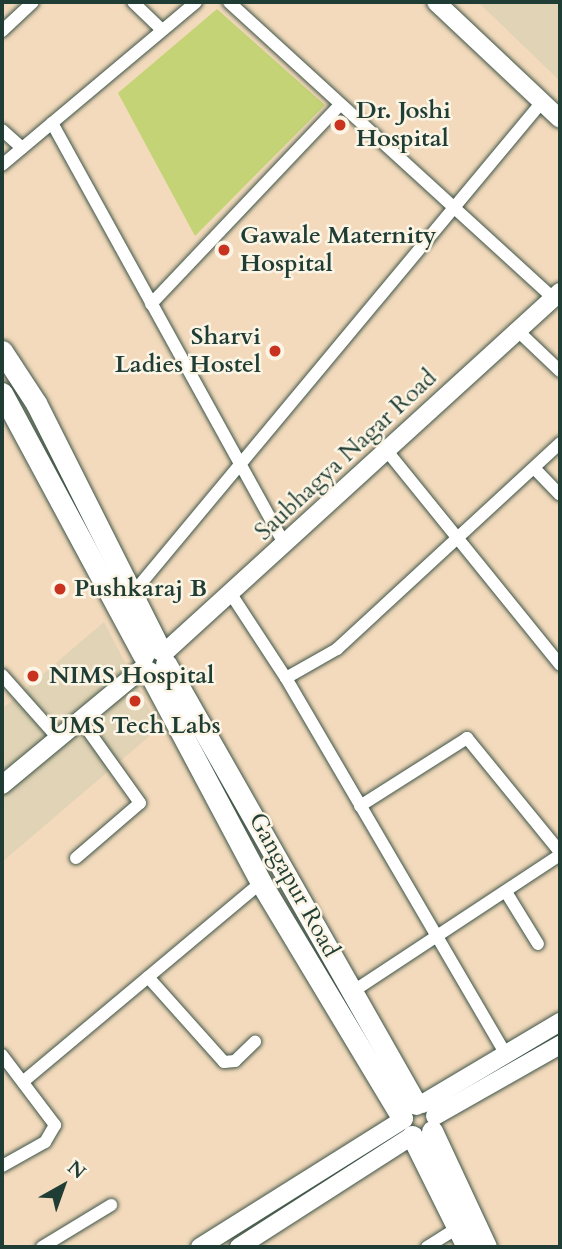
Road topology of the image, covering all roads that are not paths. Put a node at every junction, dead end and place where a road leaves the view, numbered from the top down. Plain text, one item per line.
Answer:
1 (33, 2) edge
2 (133, 2) edge
3 (196, 2) edge
4 (229, 2) edge
5 (436, 2) edge
6 (162, 30) junction
7 (2, 31) edge
8 (542, 102) junction
9 (340, 105) junction
10 (560, 119) edge
11 (52, 123) junction
12 (2, 130) edge
13 (22, 148) junction
14 (2, 164) edge
15 (455, 209) junction
16 (557, 295) edge
17 (150, 304) junction
18 (517, 331) junction
19 (2, 351) edge
20 (560, 371) edge
21 (2, 393) edge
22 (560, 443) edge
23 (387, 451) junction
24 (238, 461) junction
25 (534, 468) junction
26 (560, 495) edge
27 (457, 539) junction
28 (285, 545) junction
29 (133, 593) junction
30 (231, 594) junction
31 (154, 660) junction
32 (560, 665) edge
33 (2, 675) edge
34 (286, 678) junction
35 (80, 719) junction
36 (58, 738) junction
37 (2, 785) edge
38 (360, 806) junction
39 (560, 854) edge
40 (76, 858) dead end
41 (261, 883) junction
42 (506, 892) junction
43 (437, 936) junction
44 (538, 944) dead end
45 (148, 977) junction
46 (349, 994) junction
47 (560, 1022) edge
48 (255, 1042) dead end
49 (560, 1045) edge
50 (506, 1054) junction
51 (2, 1055) edge
52 (24, 1080) junction
53 (417, 1119) junction
54 (2, 1166) edge
55 (111, 1205) dead end
56 (462, 1238) edge
57 (42, 1247) edge
58 (200, 1247) edge
59 (239, 1247) edge
60 (427, 1247) edge
61 (486, 1247) edge

1 - 7 street
2 - 6 street
3 - 6 street
4 - 9 street
5 - 8 street
6 - 11 street
8 - 10 street
8 - 15 street
9 - 15 street
9 - 17 street
11 - 13 street
11 - 17 street
12 - 13 street
13 - 14 street
15 - 16 street
15 - 24 street
16 - 18 street, Saubhagya Nagar Road
17 - 24 street
18 - 20 street
18 - 23 street, Saubhagya Nagar Road
19 - 29 main road, Gangapur Road
21 - 31 main road, Gangapur Road
22 - 25 street
23 - 27 street
23 - 28 street, Saubhagya Nagar Road
24 - 28 street
24 - 29 street
25 - 26 street
25 - 27 street
27 - 32 street
27 - 34 street
28 - 30 street, Saubhagya Nagar Road
29 - 31 main road, Gangapur Road
30 - 31 street, Saubhagya Nagar Road
30 - 34 street
31 - 35 street, Saubhagya Nagar Road
31 - 41 main road, Gangapur Road
31 - 46 main road, Gangapur Road
33 - 36 street
34 - 38 street
35 - 36 street, Saubhagya Nagar Road
35 - 40 street
36 - 37 street, Saubhagya Nagar Road
38 - 39 street
38 - 43 street
39 - 42 street
41 - 45 street
41 - 53 main road, Gangapur Road
42 - 43 street
42 - 44 street
43 - 46 street
43 - 50 street
45 - 48 street
45 - 52 street
46 - 53 main road, Gangapur Road
47 - 50 street
49 - 53 street
50 - 53 street
51 - 52 street
52 - 54 street
53 - 56 main road, Gangapur Road
53 - 58 street
53 - 59 street
53 - 61 main road, Gangapur Road
55 - 57 street
56 - 60 street

